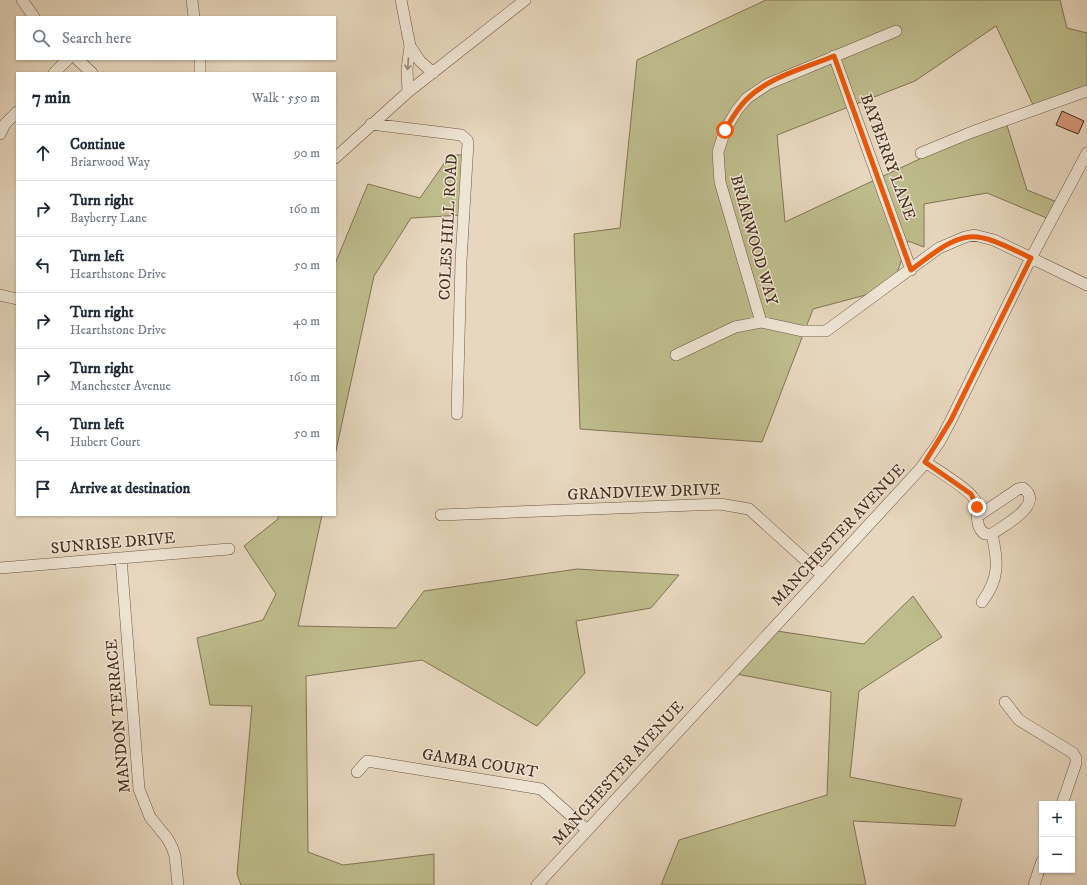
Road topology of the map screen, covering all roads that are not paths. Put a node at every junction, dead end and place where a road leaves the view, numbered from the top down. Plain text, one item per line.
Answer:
1 (22, 0) edge
2 (192, 0) edge
3 (400, 0) edge
4 (525, 0) edge
5 (33, 16) edge
6 (194, 16) edge
7 (896, 31) dead end
8 (410, 46) junction
9 (834, 56) junction
10 (67, 60) edge
11 (78, 60) edge
12 (200, 60) edge
13 (55, 72) edge
14 (91, 72) edge
15 (200, 72) edge
16 (433, 73) junction
17 (408, 92) junction
18 (1087, 92) edge
19 (16, 113) edge
20 (372, 124) junction
21 (0, 134) edge
22 (921, 153) dead end
23 (1087, 154) edge
24 (336, 157) edge
25 (1031, 258) junction
26 (911, 270) junction
27 (1087, 285) edge
28 (0, 295) edge
29 (16, 299) edge
30 (761, 322) junction
31 (676, 356) dead end
32 (457, 414) dead end
33 (925, 462) junction
34 (441, 515) dead end
35 (978, 516) junction
36 (992, 534) junction
37 (229, 549) dead end
38 (120, 558) junction
39 (0, 568) edge
40 (822, 575) junction
41 (982, 602) dead end
42 (1005, 702) dead end
43 (357, 772) dead end
44 (1063, 801) edge
45 (587, 830) junction
46 (1039, 870) edge
47 (540, 884) edge
48 (178, 885) edge
49 (1034, 885) edge

1 - 5 street
2 - 6 street
3 - 8 street
4 - 16 street
7 - 9 street, BRIARWOOD WAY
8 - 16 street
8 -> 17 street
9 - 26 street, BAYBERRY LANE
9 - 30 street, BRIARWOOD WAY
10 - 13 street
11 - 14 street
12 - 15 street
16 - 17 street
17 - 20 street
18 - 22 street
19 - 21 street
20 - 24 street
20 - 32 street, COLES HILL ROAD
23 - 25 street, MANCHESTER AVENUE
25 - 26 street
25 - 27 street
25 - 33 street, MANCHESTER AVENUE
26 - 30 street
28 - 29 street
30 - 31 street
33 - 35 street
33 - 40 street, MANCHESTER AVENUE
34 - 40 street, GRANDVIEW DRIVE
35 - 36 street
35 - 36 street
36 - 41 street
37 - 38 street, SUNRISE DRIVE
38 - 39 street, SUNRISE DRIVE
38 - 48 street, MANDON TERRACE
40 - 45 street, MANCHESTER AVENUE
42 - 44 street
43 - 45 street, GAMBA COURT
45 - 47 street, MANCHESTER AVENUE
46 - 49 street

